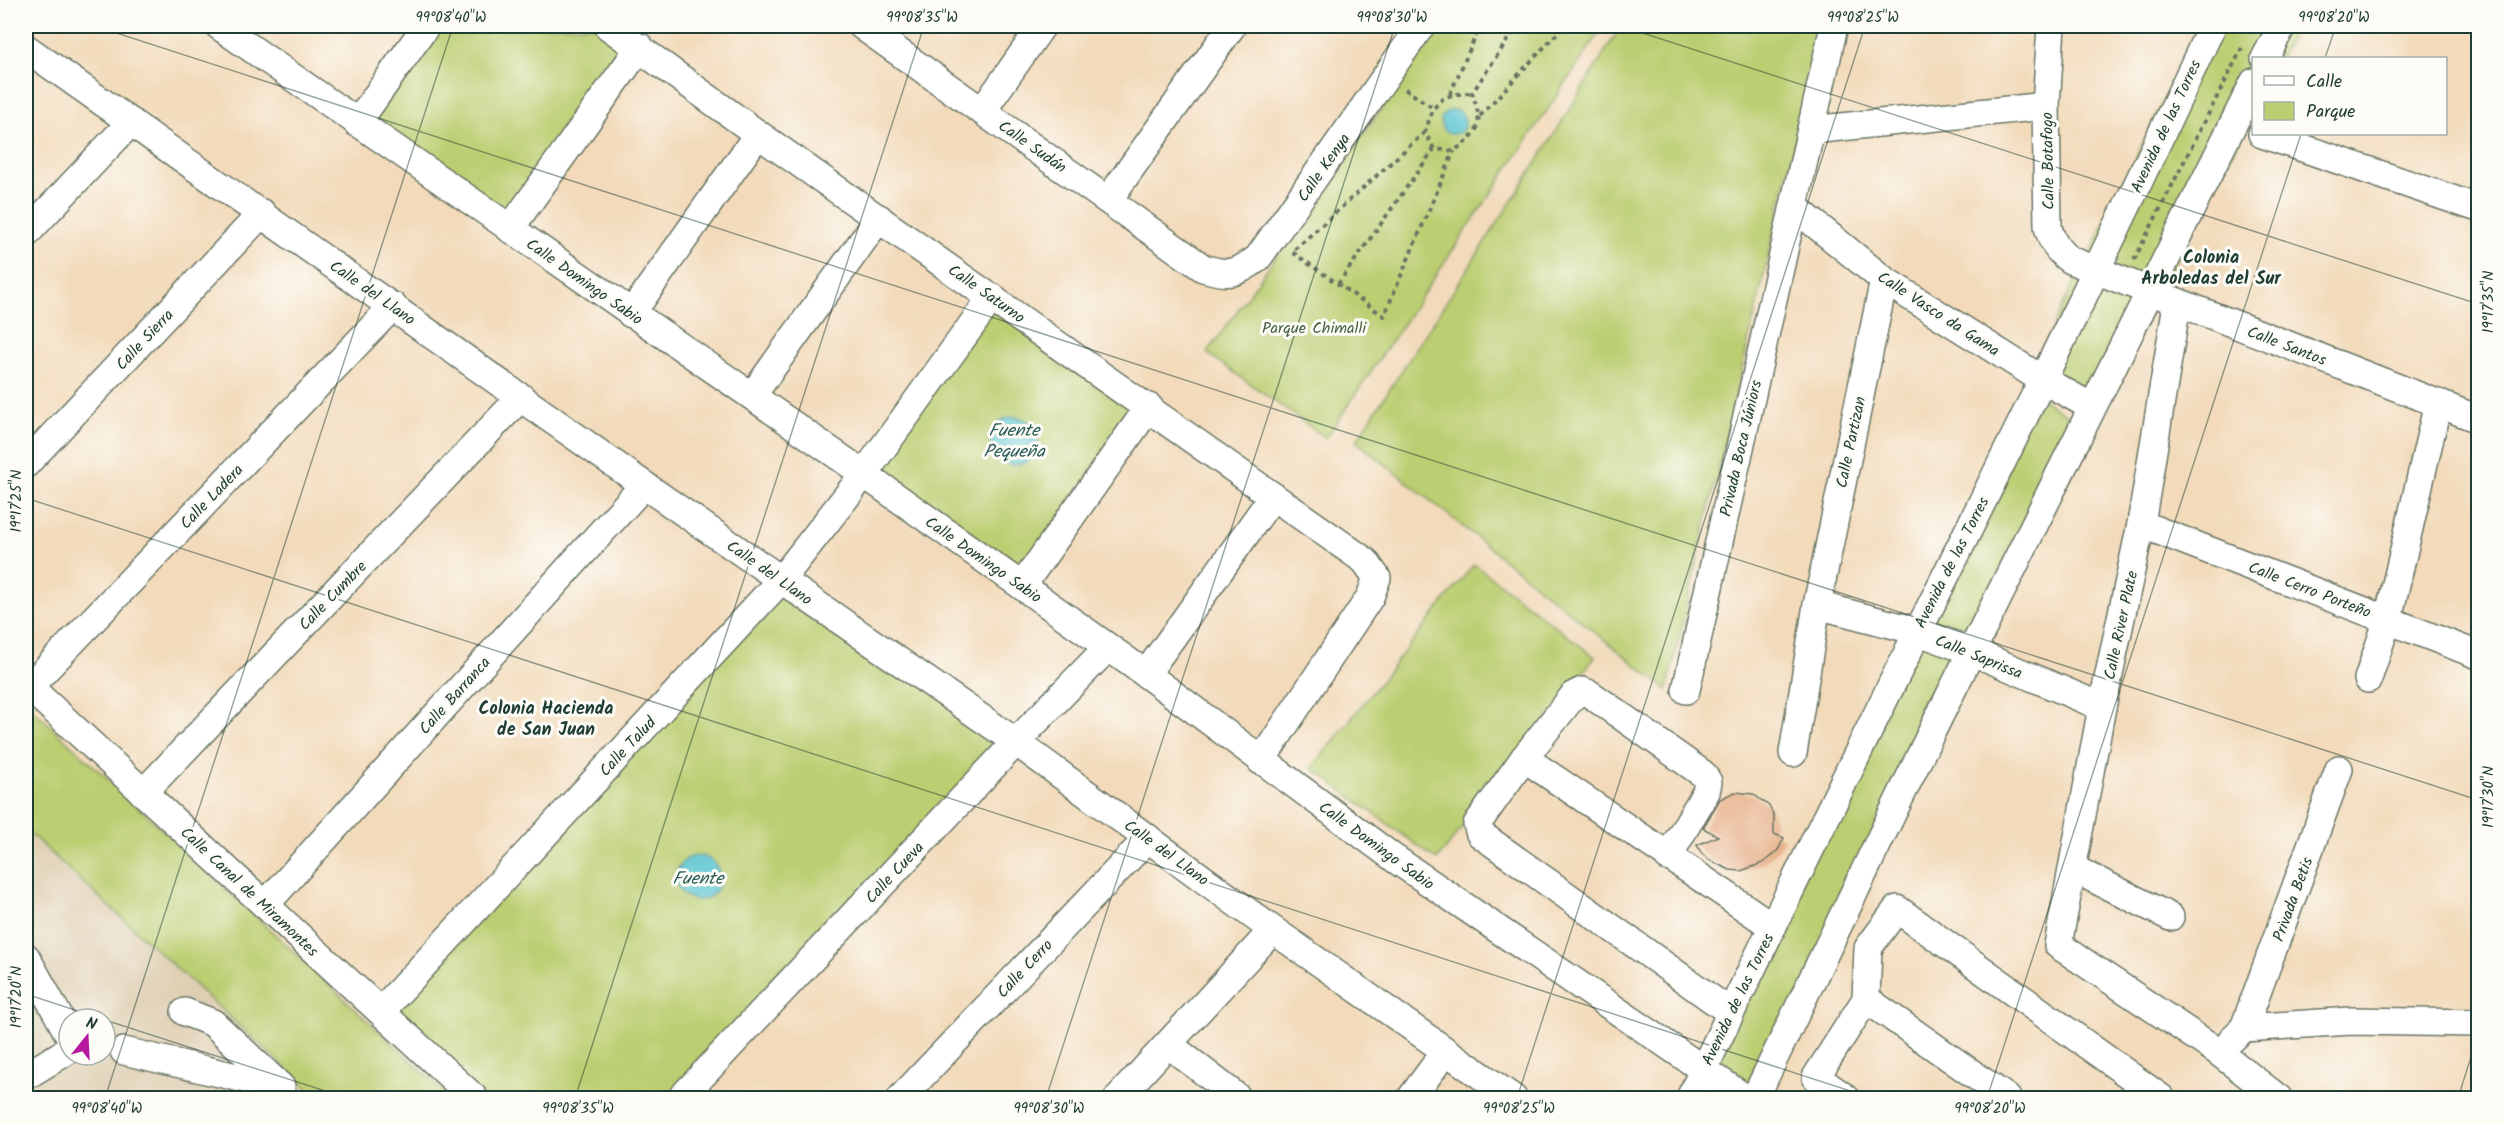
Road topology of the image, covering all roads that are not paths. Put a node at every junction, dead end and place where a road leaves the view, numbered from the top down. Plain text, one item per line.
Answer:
1 (426, 26) edge
2 (608, 26) edge
3 (862, 26) edge
4 (1042, 26) edge
5 (1232, 26) edge
6 (1421, 26) edge
7 (1834, 26) edge
8 (2051, 26) edge
9 (2212, 26) edge
10 (2282, 26) edge
11 (234, 30) edge
12 (640, 47) junction
13 (26, 48) edge
14 (2254, 53) edge
15 (2252, 86) edge
16 (2046, 106) junction
17 (983, 110) junction
18 (131, 122) junction
19 (357, 123) junction
20 (2243, 127) edge
21 (1811, 130) junction
22 (758, 134) junction
23 (2265, 135) edge
24 (1109, 199) junction
25 (1794, 207) junction
26 (2478, 208) edge
27 (262, 213) junction
28 (879, 218) junction
29 (510, 229) junction
30 (26, 234) edge
31 (1203, 268) joint
32 (2096, 270) junction
33 (1884, 280) junction
34 (2151, 292) junction
35 (992, 297) junction
36 (2177, 304) junction
37 (393, 306) junction
38 (631, 314) junction
39 (2043, 380) junction
40 (752, 396) junction
41 (521, 397) junction
42 (2438, 403) junction
43 (2092, 406) junction
44 (1149, 407) junction
45 (2478, 419) edge
46 (26, 464) edge
47 (864, 474) junction
48 (644, 485) junction
49 (1274, 496) junction
50 (2141, 524) junction
51 (781, 580) junction
52 (1022, 586) junction
53 (1817, 605) junction
54 (2388, 619) junction
55 (1917, 631) junction
56 (1108, 647) junction
57 (1973, 652) junction
58 (2478, 655) edge
59 (1146, 674) junction
60 (2368, 679) dead end
61 (27, 685) edge
62 (1686, 690) dead end
63 (2102, 707) junction
64 (1016, 742) junction
65 (1793, 753) dead end
66 (1524, 758) junction
67 (1261, 761) junction
68 (2339, 769) dead end
69 (143, 793) junction
70 (1148, 838) junction
71 (1668, 857) junction
72 (2074, 869) junction
73 (265, 905) junction
74 (2170, 917) dead end
75 (1772, 926) junction
76 (1836, 928) junction
77 (1273, 930) junction
78 (1868, 948) junction
79 (26, 957) edge
80 (1866, 999) junction
81 (381, 1011) junction
82 (185, 1012) dead end
83 (1730, 1012) junction
84 (57, 1013) edge
85 (2478, 1023) edge
86 (2244, 1028) junction
87 (1168, 1044) junction
88 (124, 1051) dead end
89 (2217, 1051) junction
90 (1445, 1052) junction
91 (57, 1056) edge
92 (29, 1067) edge
93 (1703, 1070) junction
94 (286, 1093) edge
95 (474, 1098) edge
96 (681, 1098) edge
97 (901, 1098) edge
98 (1118, 1098) edge
99 (1238, 1098) edge
100 (1411, 1098) edge
101 (1513, 1098) edge
102 (1690, 1098) edge
103 (1745, 1098) edge
104 (1755, 1098) edge
105 (1846, 1098) edge
106 (2007, 1098) edge
107 (2161, 1098) edge
108 (2278, 1098) edge

1 - 19 street
2 - 12 street, Calle Saturno
3 - 17 street, Calle Sudán
4 - 17 street
5 - 24 street
6 - 31 street, Calle Kenya
7 - 21 street, Privada Boca Júniors
8 - 16 street, Calle Botafogo
9 - 32 street, Avenida de las Torres
10 - 14 street
11 - 19 street, Calle Domingo Sabio
12 - 22 street, Calle Saturno
12 - 29 street
13 - 18 street, Calle del Llano
15 - 20 street
16 - 21 street
16 - 32 street, Calle Botafogo
17 - 24 street, Calle Sudán
18 - 27 street, Calle del Llano
18 - 30 street
19 - 29 street, Calle Domingo Sabio
20 - 34 street
21 - 25 street, Privada Boca Júniors
22 - 28 street, Calle Saturno
22 - 38 street
23 - 26 street
24 - 31 street, Calle Sudán
25 - 33 street, Calle Vasco da Gama
25 - 62 street, Privada Boca Júniors
27 - 37 street, Calle del Llano
27 - 46 street, Calle Sierra
28 - 35 street, Calle Saturno
28 - 40 street
29 - 38 street, Calle Domingo Sabio
32 - 34 street, Calle Santos
32 - 39 street, Avenida de las Torres
33 - 39 street, Calle Vasco da Gama
33 - 53 street, Calle Partizan
34 - 36 street, Calle Santos
34 - 43 street
35 - 44 street, Calle Saturno
35 - 47 street, Calle Talud
36 - 42 street, Calle Santos
36 - 50 street, Calle River Plate
37 - 41 street, Calle del Llano
37 - 61 street, Calle Ladera
38 - 40 street, Calle Domingo Sabio
39 - 43 street, Calle Vasco da Gama
39 - 55 street, Avenida de las Torres
40 - 47 street, Calle Domingo Sabio
41 - 48 street, Calle del Llano
41 - 69 street, Calle Cumbre
42 - 45 street, Calle Santos
42 - 54 street
43 - 57 street
44 - 49 street, Calle Saturno
44 - 52 street
47 - 51 street, Calle Talud
47 - 52 street, Calle Domingo Sabio
48 - 51 street, Calle del Llano
48 - 73 street, Calle Barranca
49 - 59 street
49 - 67 street, Calle Saturno
50 - 54 street, Calle Cerro Porteño
50 - 63 street, Calle River Plate
51 - 64 street, Calle del Llano
51 - 81 street, Calle Talud
52 - 56 street, Calle Domingo Sabio
53 - 55 street, Calle Saprissa
53 - 65 street, Calle Partizan
54 - 58 street, Calle Cerro Porteño
54 - 60 street
55 - 57 street, Calle Saprissa
55 - 75 street, Avenida de las Torres
56 - 59 street, Calle Domingo Sabio
56 - 64 street, Calle Cueva
57 - 63 street, Calle Saprissa
57 - 76 street
59 - 67 street, Calle Domingo Sabio
61 - 69 street, Calle Canal de Miramontes
63 - 72 street, Calle River Plate
64 - 70 street, Calle del Llano
64 - 96 street, Calle Cueva
66 - 71 street
66 - 71 street
66 - 83 street
67 - 93 street, Calle Domingo Sabio
68 - 86 street, Privada Betis
69 - 73 street, Calle Canal de Miramontes
70 - 77 street, Calle del Llano
70 - 97 street, Calle Cerro
71 - 75 street
72 - 74 street
72 - 89 street, Calle River Plate
73 - 81 street, Calle Canal de Miramontes
75 - 83 street, Avenida de las Torres
76 - 78 street
76 - 104 street
77 - 87 street
77 - 90 street, Calle del Llano
78 - 80 street
78 - 107 street
79 - 84 street
80 - 105 street
80 - 106 street
81 - 95 street, Calle Canal de Miramontes
82 - 94 street
83 - 93 street, Avenida de las Torres
85 - 86 street
86 - 89 street
87 - 98 street
87 - 99 street
88 - 94 street
89 - 108 street
90 - 100 street
90 - 101 street, Calle del Llano
91 - 92 street
93 - 102 street, Avenida de las Torres
93 - 103 street, Calle Domingo Sabio

